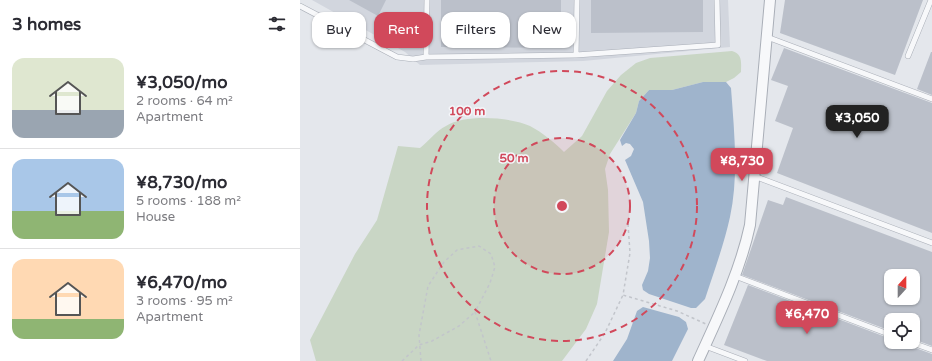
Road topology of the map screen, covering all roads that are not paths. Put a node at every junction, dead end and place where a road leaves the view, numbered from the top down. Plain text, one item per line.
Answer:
1 (427, 0) edge
2 (577, 0) edge
3 (717, 0) edge
4 (770, 0) edge
5 (931, 0) edge
6 (300, 6) edge
7 (767, 37) junction
8 (576, 55) junction
9 (908, 56) dead end
10 (426, 57) junction
11 (932, 99) edge
12 (754, 176) junction
13 (932, 243) edge
14 (735, 276) junction
15 (884, 332) edge
16 (705, 346) junction
17 (920, 346) edge
18 (932, 350) edge
19 (698, 361) edge
20 (745, 361) edge

1 - 10 lane
2 - 8 lane
3 - 8 lane
4 - 7 street
5 - 9 lane
6 - 10 lane
7 - 11 lane
7 - 12 street
8 - 10 lane
12 - 13 lane
12 - 14 street
14 - 15 lane
14 - 16 street
16 - 19 street
16 - 20 lane
17 - 18 lane

